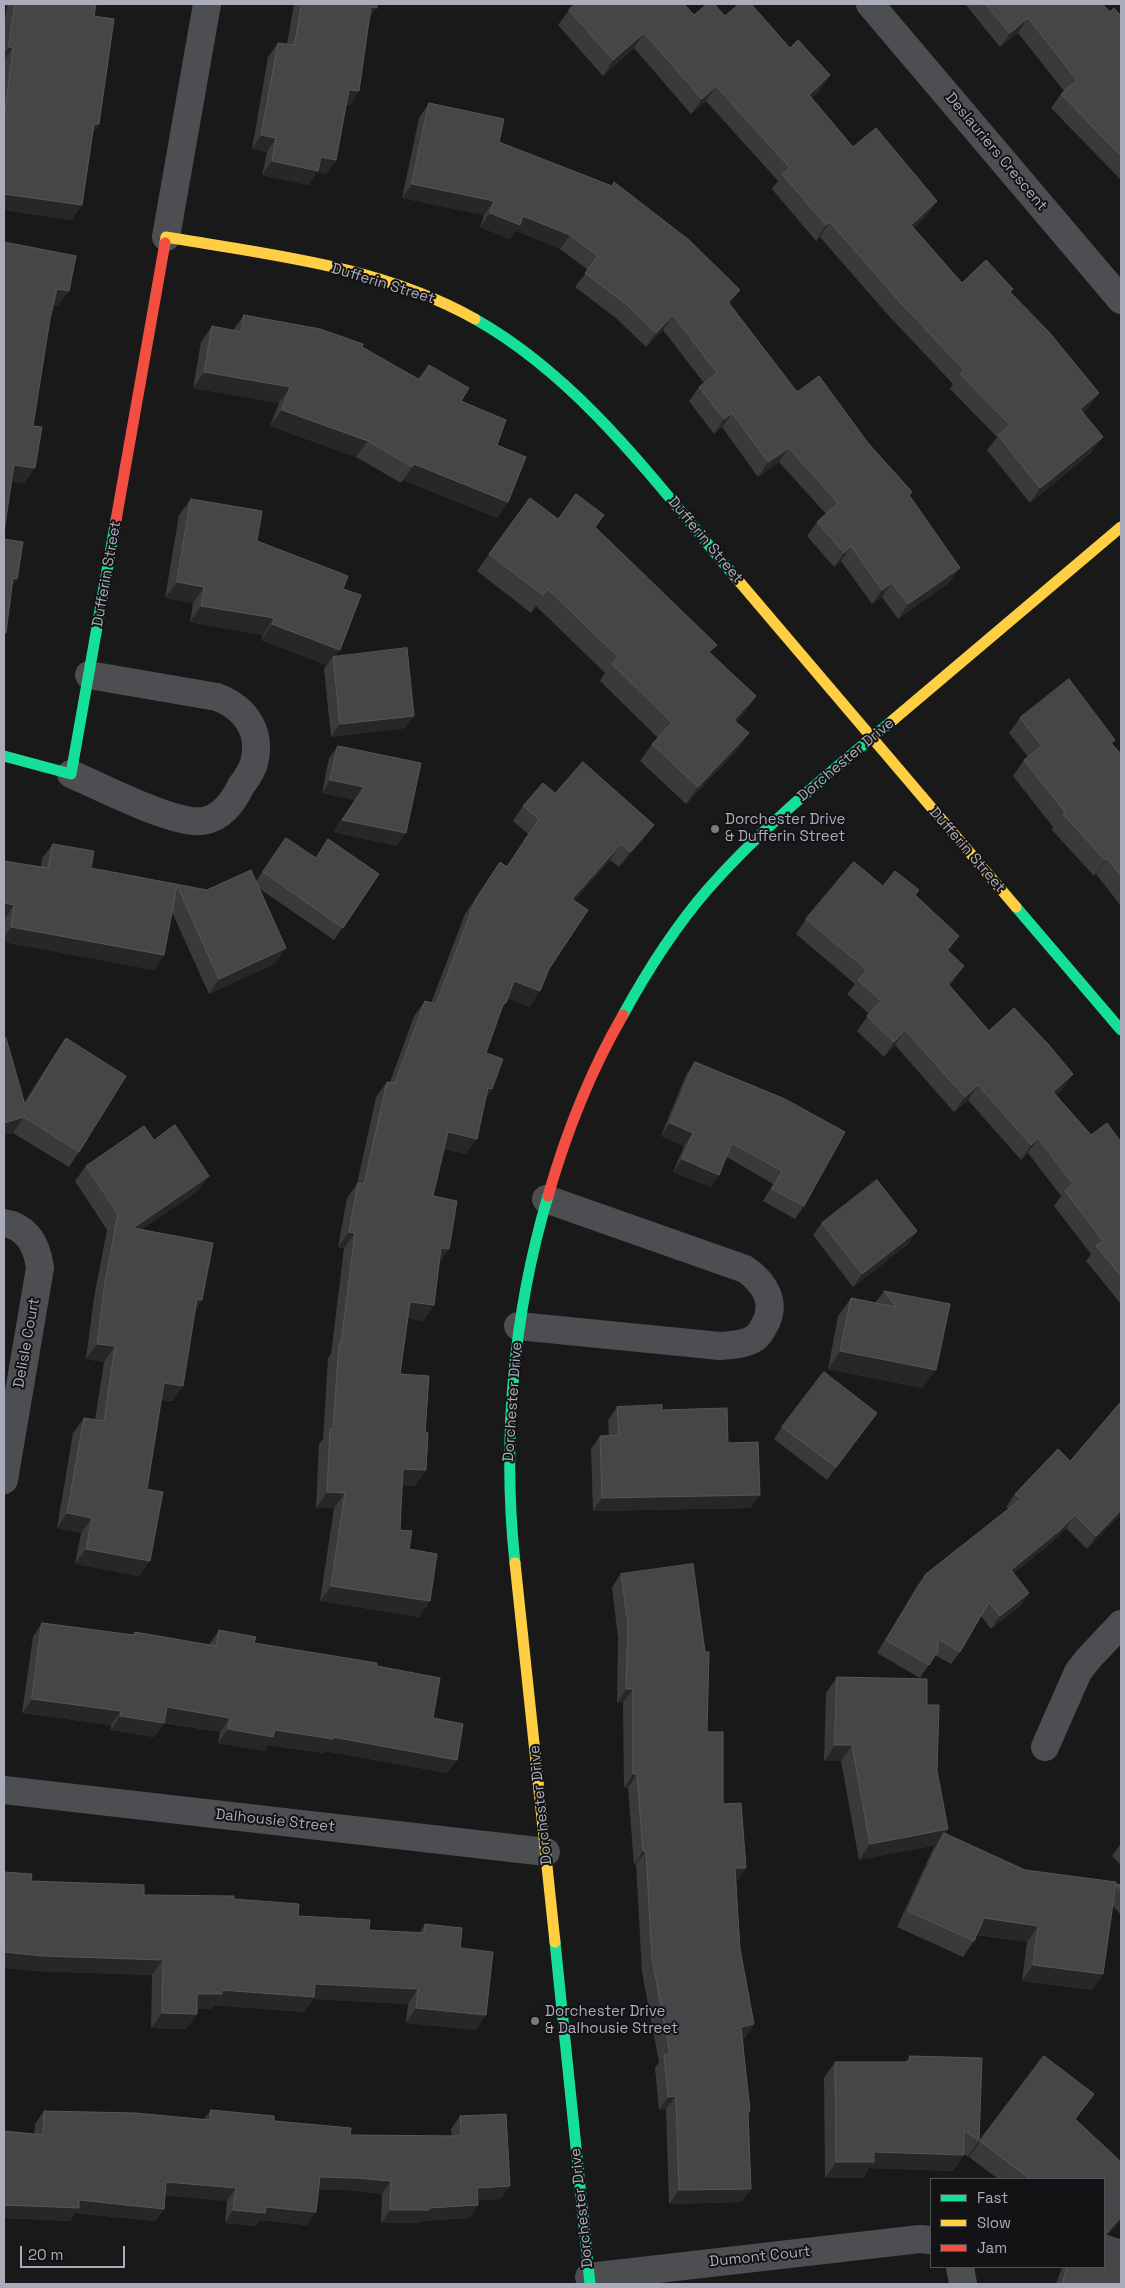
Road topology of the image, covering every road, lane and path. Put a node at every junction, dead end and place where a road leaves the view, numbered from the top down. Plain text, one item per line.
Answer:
1 (207, 4) edge
2 (870, 4) edge
3 (166, 237) junction
4 (1121, 300) edge
5 (1121, 526) edge
6 (89, 675) junction
7 (872, 738) junction
8 (4, 756) edge
9 (71, 774) junction
10 (1121, 1030) edge
11 (546, 1198) junction
12 (4, 1223) edge
13 (518, 1326) junction
14 (4, 1480) edge
15 (1121, 1624) edge
16 (1045, 1747) dead end
17 (4, 1790) edge
18 (546, 1852) junction
19 (930, 2240) edge
20 (960, 2268) edge
21 (590, 2280) edge
22 (962, 2284) edge

1 - 3 street, Dufferin Street
2 - 4 street, Deslauriers Crescent
3 - 6 street, Dufferin Street
3 - 7 street, Dufferin Street
5 - 7 street, Dorchester Drive
6 - 9 street, Dufferin Street
6 - 9 street
7 - 10 street, Dufferin Street
7 - 11 street, Dorchester Drive
8 - 9 street
11 - 13 street, Dorchester Drive
11 - 13 street, Dorchester Drive
12 - 14 street, Delisle Court
13 - 18 street, Dorchester Drive
15 - 16 street
17 - 18 street, Dalhousie Street
18 - 21 street, Dorchester Drive
19 - 21 street, Dumont Court
20 - 22 street

